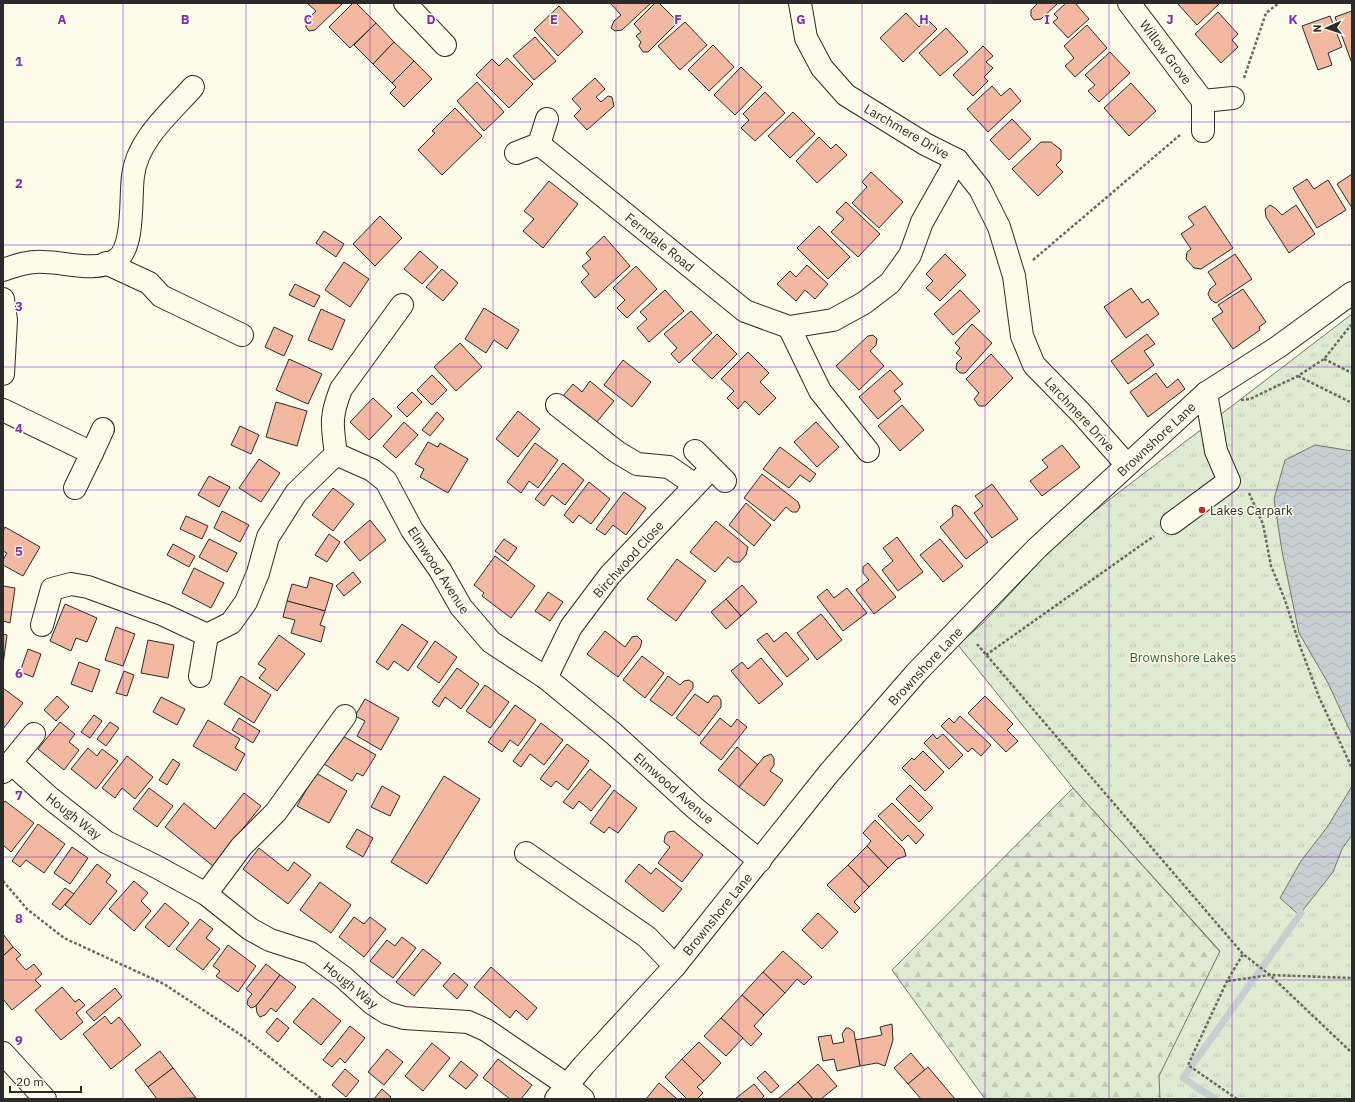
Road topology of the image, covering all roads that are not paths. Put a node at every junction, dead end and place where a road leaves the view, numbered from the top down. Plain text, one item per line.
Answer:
1 (405, 3) edge
2 (800, 3) edge
3 (1129, 3) edge
4 (445, 45) dead end
5 (192, 87) dead end
6 (1233, 98) road end
7 (1203, 101) junction
8 (547, 119) dead end
9 (1203, 131) road end
10 (539, 144) junction
11 (516, 153) dead end
12 (957, 160) junction
13 (106, 263) junction
14 (3, 270) edge
15 (1352, 293) edge
16 (3, 299) edge
17 (402, 305) dead end
18 (789, 327) junction
19 (242, 335) dead end
20 (3, 374) edge
21 (1208, 398) junction
22 (557, 404) dead end
23 (3, 410) edge
24 (103, 429) dead end
25 (695, 450) dead end
26 (868, 451) dead end
27 (92, 453) junction
28 (336, 454) junction
29 (1127, 465) junction
30 (695, 485) junction
31 (75, 488) dead end
32 (1172, 523) road end
33 (42, 626) dead end
34 (207, 635) junction
35 (200, 676) dead end
36 (546, 678) junction
37 (345, 716) dead end
38 (34, 734) dead end
39 (7, 768) edge
40 (526, 853) dead end
41 (760, 861) junction
42 (206, 894) junction
43 (675, 966) junction
44 (3, 1053) edge
45 (568, 1094) edge
46 (45, 1099) edge

1 - 4 street
2 - 12 street, Larchmere Drive
3 - 7 street, Willow Grove
5 - 13 street
6 - 7 street
7 - 9 street
8 - 10 street
10 - 11 street
10 - 18 street, Ferndale Road
12 - 18 street
12 - 29 street, Larchmere Drive
13 - 14 street
13 - 19 street
15 - 21 street, Brownshore Lane
16 - 20 street
17 - 28 street
18 - 26 street
21 - 29 street, Brownshore Lane
21 - 32 street
22 - 30 street
23 - 27 street
24 - 27 street
25 - 30 street, Birchwood Close
27 - 31 street
28 - 34 street
28 - 36 street, Elmwood Avenue
29 - 41 street, Brownshore Lane
30 - 36 street, Birchwood Close
33 - 34 street
34 - 35 street
36 - 41 street, Elmwood Avenue
37 - 42 street
38 - 39 street, Hough Way
39 - 42 street, Hough Way
40 - 43 street
41 - 43 street, Brownshore Lane
42 - 45 street, Hough Way
43 - 45 street, Brownshore Lane
44 - 46 street

